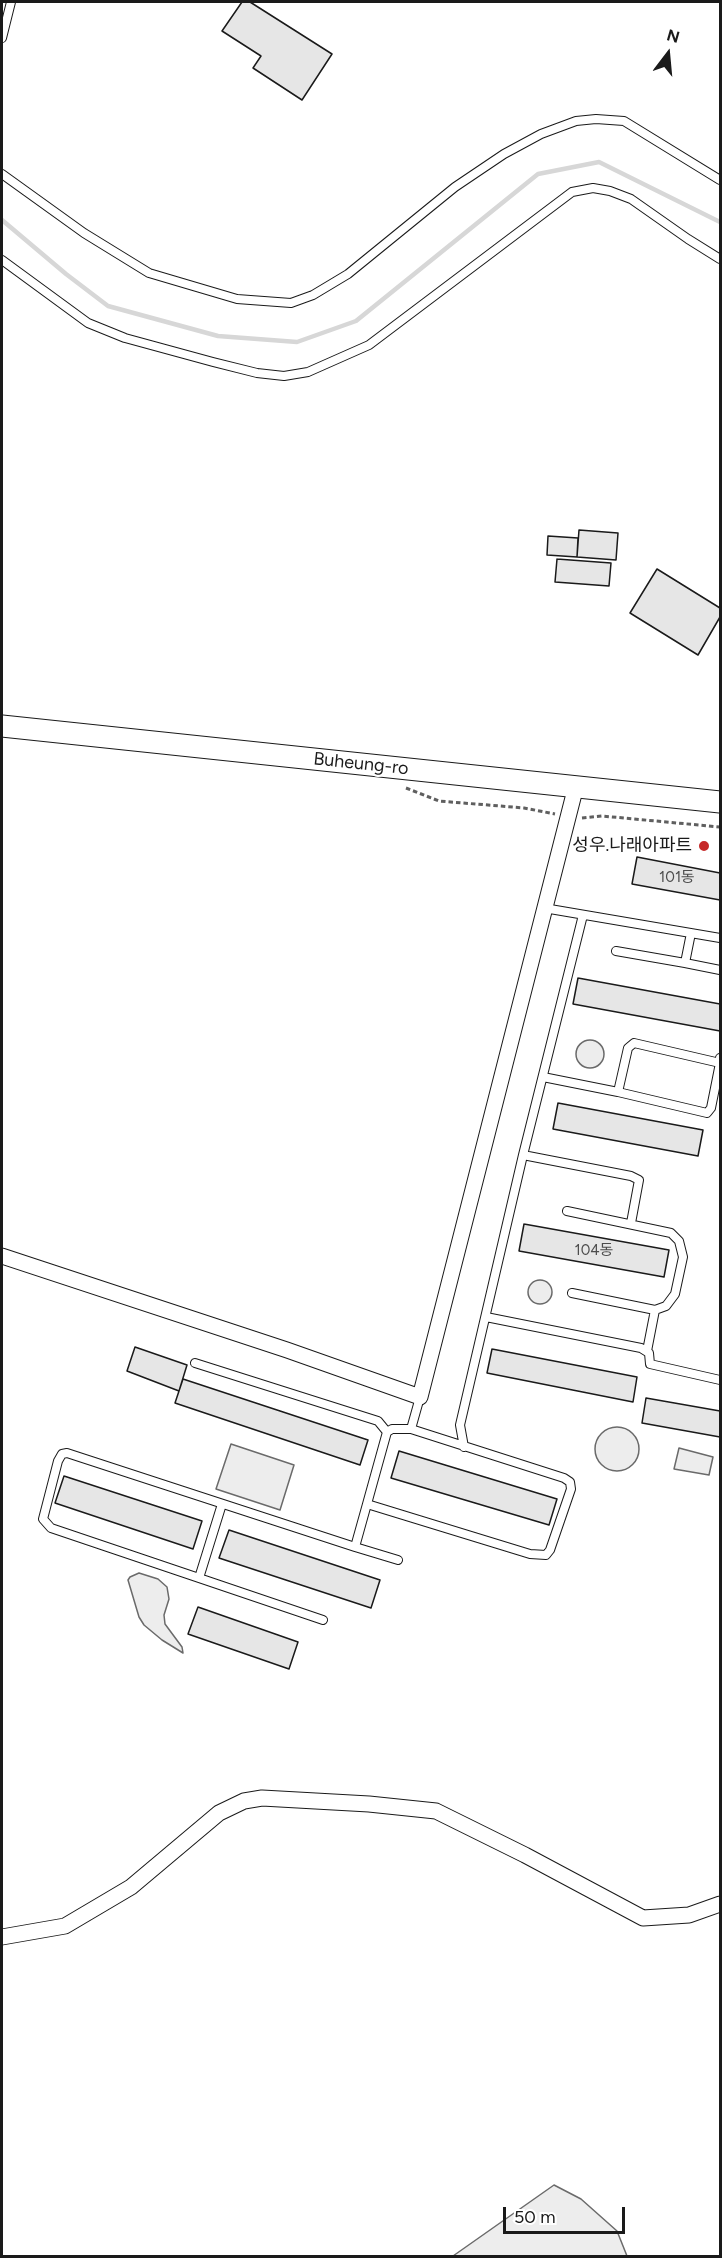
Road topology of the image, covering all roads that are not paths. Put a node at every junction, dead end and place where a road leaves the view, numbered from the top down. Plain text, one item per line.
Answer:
1 (11, 2) edge
2 (2, 38) edge
3 (2, 174) edge
4 (720, 180) edge
5 (720, 259) edge
6 (2, 260) edge
7 (2, 726) edge
8 (576, 786) junction
9 (720, 802) edge
10 (544, 908) junction
11 (583, 915) junction
12 (691, 933) junction
13 (720, 938) edge
14 (616, 951) dead end
15 (685, 963) junction
16 (720, 970) edge
17 (720, 1061) edge
18 (543, 1077) junction
19 (618, 1092) junction
20 (524, 1155) junction
21 (567, 1210) dead end
22 (631, 1223) junction
23 (2, 1256) edge
24 (572, 1293) dead end
25 (655, 1311) junction
26 (486, 1317) junction
27 (647, 1351) junction
28 (195, 1363) dead end
29 (720, 1380) edge
30 (420, 1397) junction
31 (411, 1429) junction
32 (387, 1432) junction
33 (464, 1447) junction
34 (222, 1504) junction
35 (367, 1504) junction
36 (355, 1547) junction
37 (398, 1560) dead end
38 (199, 1578) junction
39 (323, 1620) dead end
40 (720, 1904) edge
41 (2, 1937) edge

1 - 2 lane
3 - 4 lane
5 - 6 lane
7 - 8 main road, Buheung-ro
8 - 9 main road, Buheung-ro
8 - 10 street
10 - 11 lane
10 - 30 street
11 - 12 lane
11 - 18 lane
12 - 13 lane
12 - 15 lane
14 - 15 lane
15 - 16 lane
17 - 19 lane
17 - 19 lane
18 - 19 lane
18 - 20 lane
20 - 22 lane
20 - 26 lane
21 - 22 lane
22 - 25 lane
23 - 30 street
24 - 25 lane
25 - 27 lane
26 - 27 lane
26 - 33 lane
27 - 29 lane
28 - 32 lane
30 - 31 lane
31 - 32 lane
31 - 33 lane
32 - 35 lane
33 - 35 lane
34 - 36 lane
34 - 38 lane
34 - 38 lane
35 - 36 lane
36 - 37 lane
38 - 39 lane
40 - 41 street

